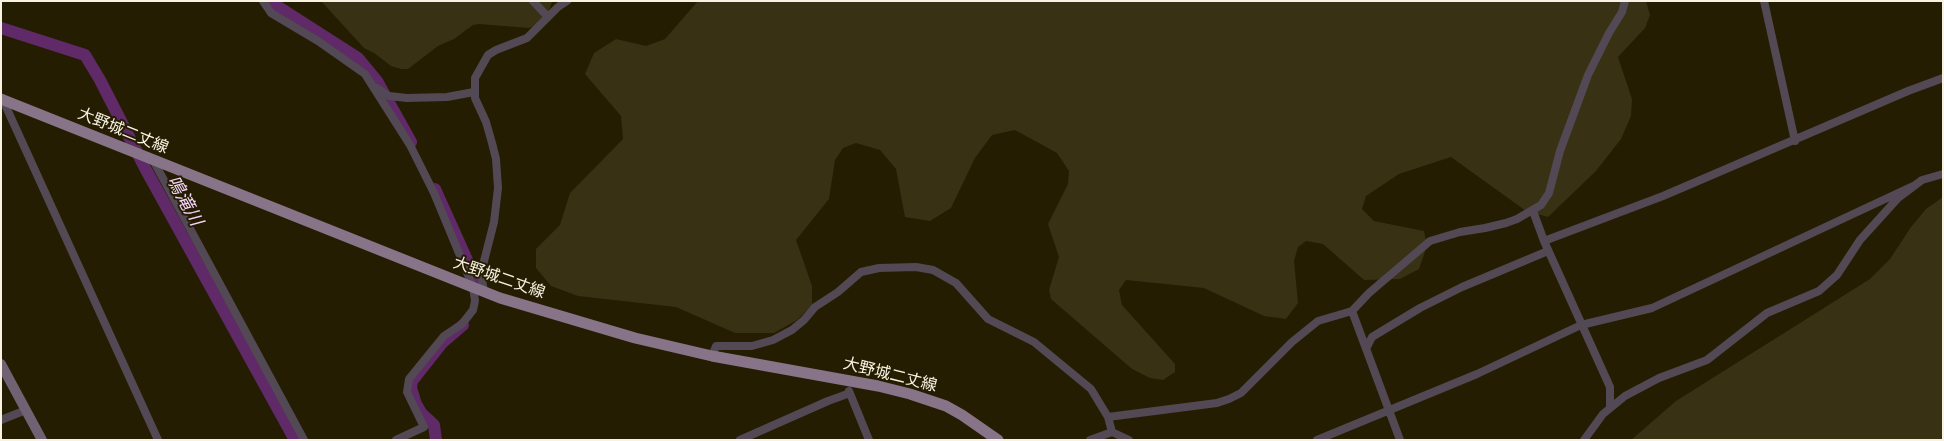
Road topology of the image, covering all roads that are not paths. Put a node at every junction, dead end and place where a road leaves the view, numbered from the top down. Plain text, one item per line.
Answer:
1 (263, 1) edge
2 (533, 1) edge
3 (567, 1) edge
4 (1625, 1) edge
5 (1764, 1) edge
6 (548, 17) junction
7 (1943, 78) edge
8 (374, 86) junction
9 (474, 92) junction
10 (2, 98) edge
11 (1795, 140) junction
12 (153, 160) junction
13 (1943, 174) edge
14 (1913, 186) junction
15 (1533, 211) junction
16 (1544, 241) junction
17 (1548, 251) junction
18 (473, 287) junction
19 (484, 292) junction
20 (1352, 311) junction
21 (1582, 325) junction
22 (1367, 347) junction
23 (712, 356) junction
24 (1, 364) edge
25 (847, 380) junction
26 (850, 393) junction
27 (1610, 407) junction
28 (26, 410) junction
29 (1388, 411) junction
30 (1108, 417) junction
31 (1, 420) edge
32 (1112, 432) junction
33 (42, 440) edge
34 (158, 440) edge
35 (304, 440) edge
36 (396, 440) edge
37 (740, 440) edge
38 (869, 440) edge
39 (998, 440) edge
40 (1090, 440) edge
41 (1129, 440) edge
42 (1318, 440) edge
43 (1400, 440) edge
44 (1584, 440) edge

1 - 8 street
2 - 6 street
3 - 6 street
4 - 15 street
5 - 11 street
6 - 9 street
7 - 11 street
8 - 9 street
8 - 18 street
9 - 19 street
10 - 12 main road, 大野城二丈線
10 - 34 street
11 - 16 street
12 - 18 main road, 大野城二丈線
12 - 35 street
13 - 14 street
14 - 21 street
14 - 27 street
15 - 16 street
15 - 20 street
16 - 17 street
17 - 21 street
17 - 22 street
18 - 19 main road, 大野城二丈線
18 - 36 street
19 - 23 main road, 大野城二丈線
20 - 22 street
20 - 30 street
21 - 27 street
21 - 29 street
22 - 29 street
23 - 25 main road, 大野城二丈線
23 - 30 street
24 - 28 main road
25 - 26 street
25 - 39 main road, 大野城二丈線
26 - 37 street
26 - 38 street
27 - 44 street
28 - 31 street
28 - 33 main road
29 - 42 street
29 - 43 street
30 - 32 street
32 - 40 street
32 - 41 street

